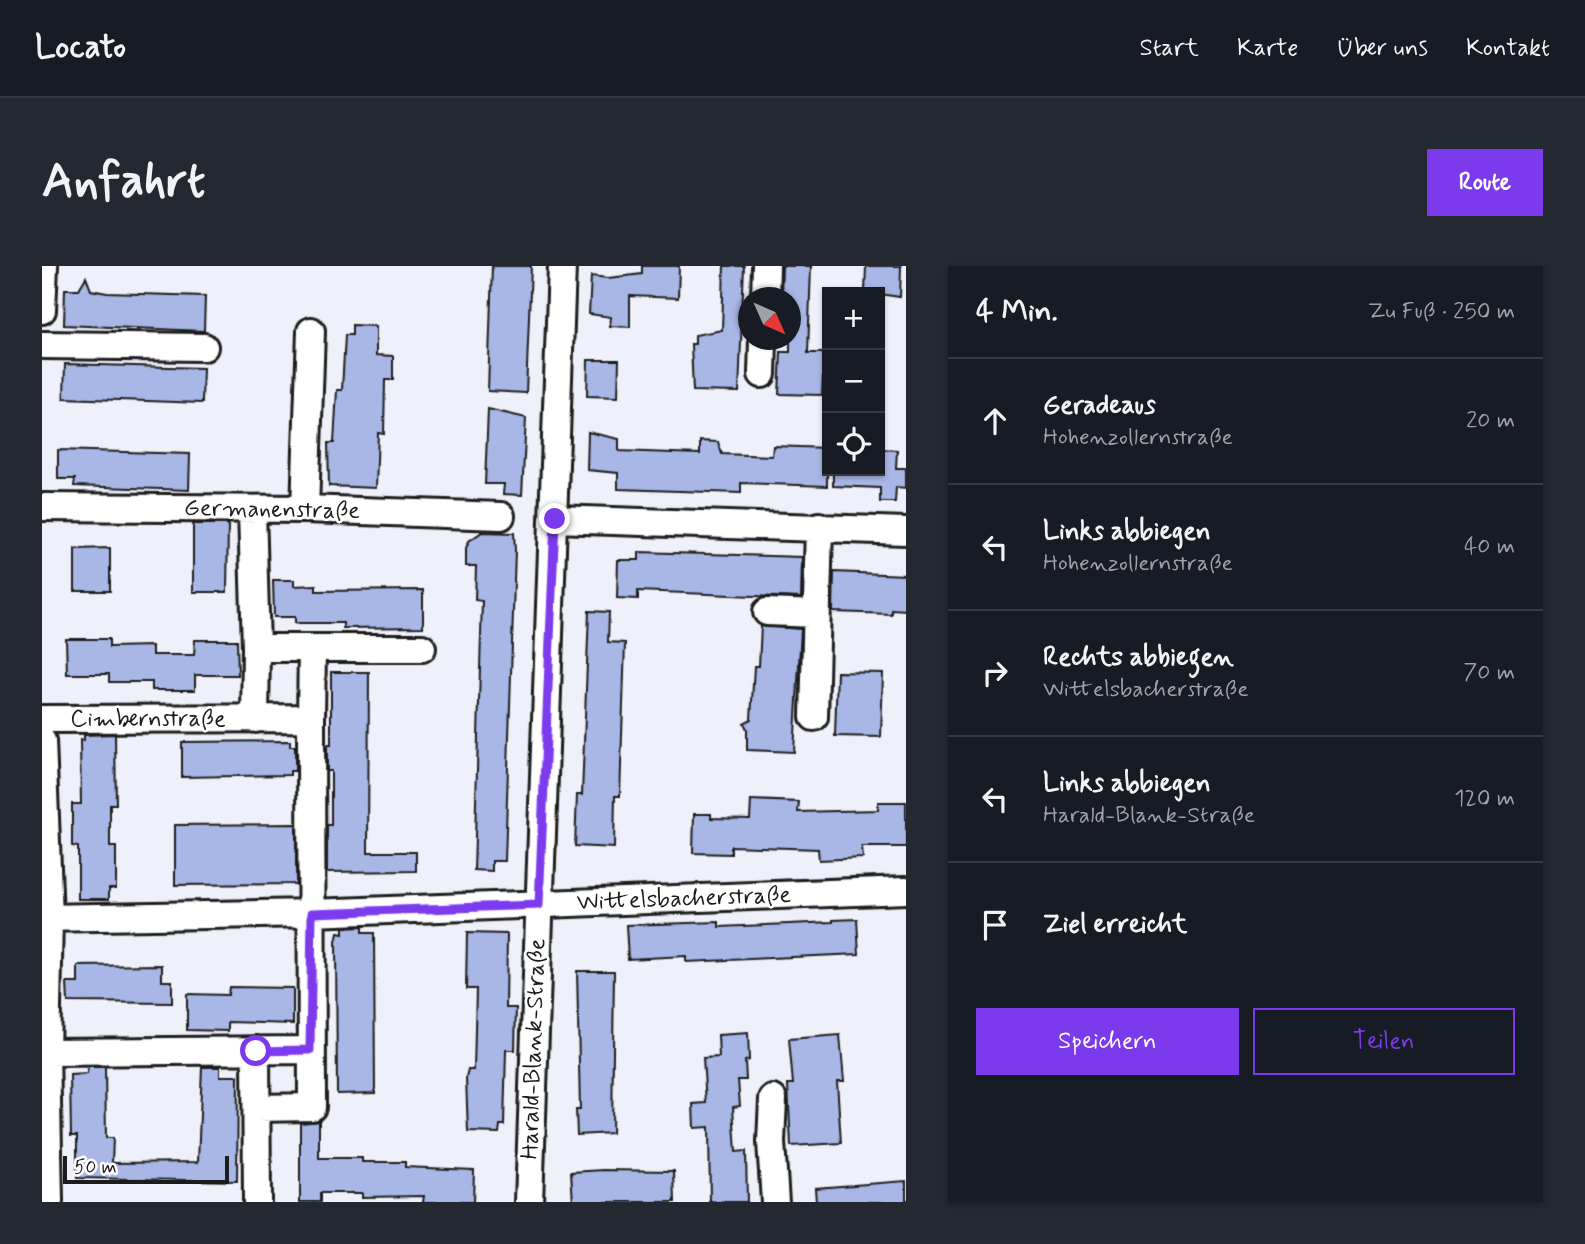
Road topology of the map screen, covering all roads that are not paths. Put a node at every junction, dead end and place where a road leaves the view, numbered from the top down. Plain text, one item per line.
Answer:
1 (44, 266) edge
2 (562, 266) edge
3 (766, 266) edge
4 (765, 287) edge
5 (42, 310) edge
6 (311, 331) dead end
7 (42, 345) edge
8 (205, 347) dead end
9 (763, 350) edge
10 (762, 374) dead end
11 (42, 507) edge
12 (305, 509) junction
13 (252, 510) junction
14 (501, 516) dead end
15 (555, 519) junction
16 (819, 526) junction
17 (906, 531) edge
18 (767, 612) dead end
19 (816, 614) junction
20 (256, 648) junction
21 (312, 648) junction
22 (422, 648) dead end
23 (814, 717) dead end
24 (311, 718) junction
25 (42, 719) edge
26 (255, 719) junction
27 (42, 741) edge
28 (906, 890) edge
29 (539, 905) junction
30 (312, 913) junction
31 (46, 918) edge
32 (310, 1050) junction
33 (256, 1051) junction
34 (46, 1052) junction
35 (773, 1099) dead end
36 (257, 1108) junction
37 (42, 1202) edge
38 (48, 1202) edge
39 (257, 1202) edge
40 (529, 1202) edge
41 (775, 1202) edge

1 - 5 street
2 - 15 street, Harald-Blank-Straße
3 - 4 street
6 - 12 street
7 - 8 street
9 - 10 street
11 - 13 street, Germanenstraße
12 - 13 street, Germanenstraße
12 - 14 street, Germanenstraße
13 - 20 street, Cimbernstraße
15 - 16 street
15 - 29 street, Harald-Blank-Straße
16 - 17 street
16 - 19 street
18 - 19 street
19 - 23 street
20 - 21 street
20 - 26 street, Cimbernstraße
21 - 22 street
21 - 24 street
24 - 26 street, Cimbernstraße
24 - 30 street
25 - 26 street, Cimbernstraße
27 - 31 street
28 - 29 street, Wittelsbacherstraße
29 - 30 street, Wittelsbacherstraße
29 - 40 street, Harald-Blank-Straße
30 - 31 street, Wittelsbacherstraße
30 - 32 street
31 - 34 street
32 - 33 street
32 - 36 street
33 - 34 street
33 - 36 street
34 - 38 street
35 - 41 street
36 - 39 street
37 - 38 street

